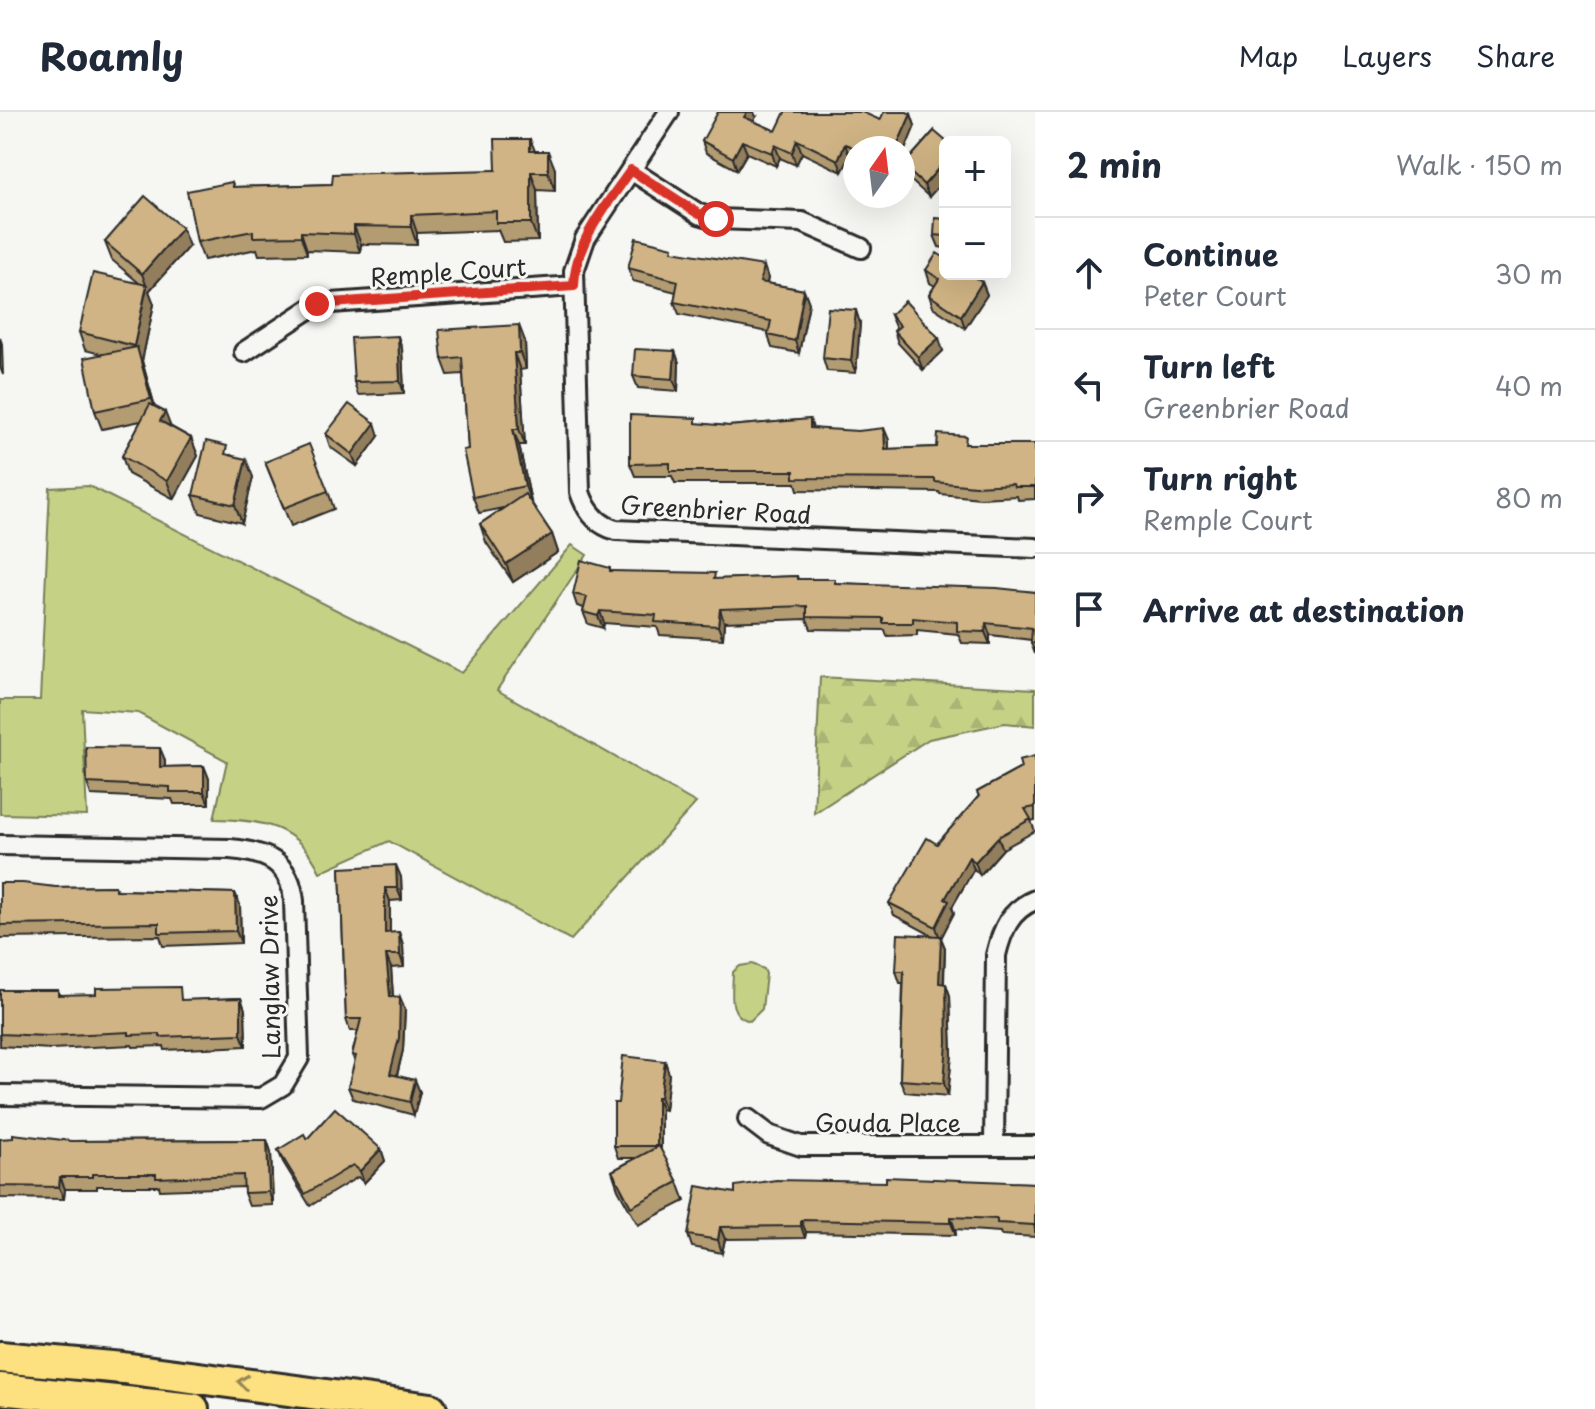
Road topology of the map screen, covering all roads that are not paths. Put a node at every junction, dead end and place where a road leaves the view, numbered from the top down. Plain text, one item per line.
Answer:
1 (669, 112) edge
2 (631, 170) junction
3 (861, 248) dead end
4 (574, 286) junction
5 (244, 352) dead end
6 (1035, 548) edge
7 (0, 845) edge
8 (1035, 900) edge
9 (0, 1095) edge
10 (748, 1119) dead end
11 (994, 1146) junction
12 (1035, 1146) edge
13 (0, 1357) edge
14 (0, 1389) edge
15 (193, 1409) edge
16 (431, 1409) edge

1 - 2 street, Greenbrier Road
2 - 3 street
2 - 4 street, Greenbrier Road
4 - 5 street, Remple Court
4 - 6 street, Greenbrier Road
7 - 9 street, Langlaw Drive
8 - 11 street
10 - 11 street, Gouda Place
11 - 12 street, Gouda Place
16 -> 13 main road
14 - 15 main road

